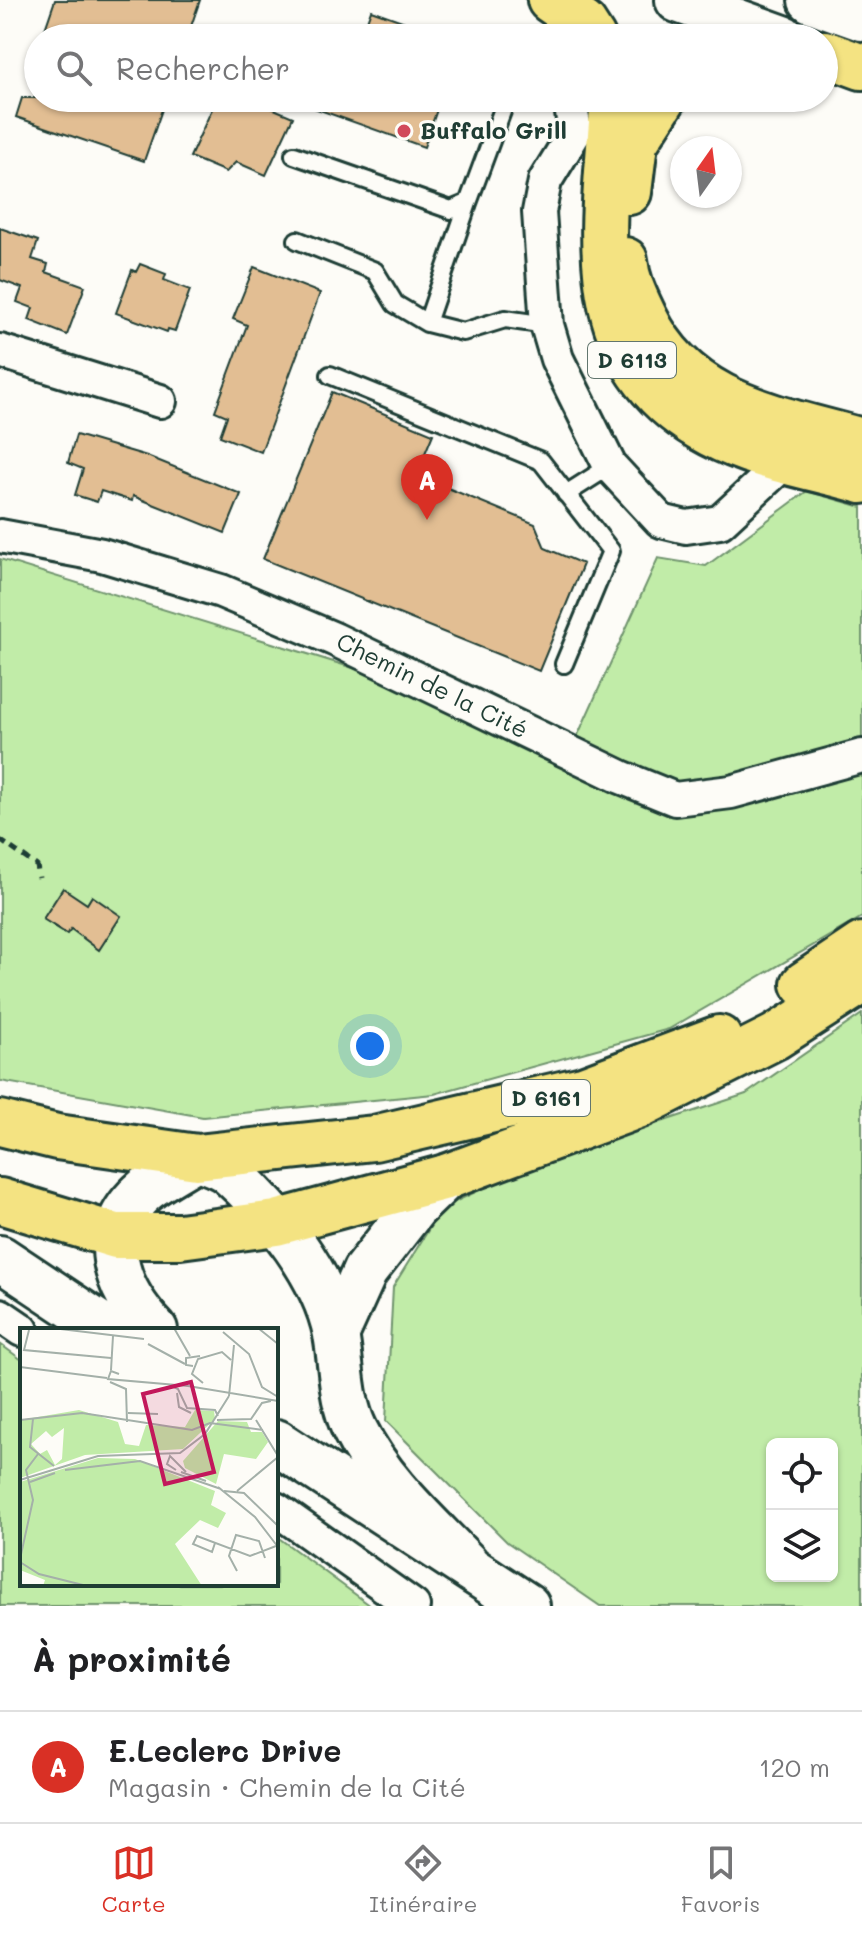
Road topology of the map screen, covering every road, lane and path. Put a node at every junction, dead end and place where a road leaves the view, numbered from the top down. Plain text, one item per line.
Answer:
1 (550, 0) edge
2 (678, 0) edge
3 (811, 0) edge
4 (862, 18) edge
5 (584, 24) edge
6 (744, 24) edge
7 (838, 58) edge
8 (862, 67) edge
9 (502, 112) edge
10 (567, 112) edge
11 (612, 112) edge
12 (655, 112) edge
13 (294, 155) dead end
14 (468, 203) junction
15 (297, 240) dead end
16 (427, 323) junction
17 (547, 325) junction
18 (0, 351) edge
19 (330, 375) dead end
20 (160, 401) dead end
21 (765, 437) junction
22 (862, 441) edge
23 (862, 456) edge
24 (610, 466) junction
25 (862, 481) edge
26 (566, 494) junction
27 (720, 522) junction
28 (0, 536) edge
29 (564, 664) dead end
30 (862, 756) edge
31 (0, 840) edge
32 (39, 878) dead end
33 (862, 945) edge
34 (862, 981) edge
35 (0, 1123) edge
36 (197, 1157) junction
37 (446, 1177) junction
38 (0, 1201) edge
39 (276, 1223) junction
40 (116, 1236) junction
41 (0, 1258) edge
42 (0, 1315) edge
43 (105, 1328) edge
44 (153, 1328) edge
45 (20, 1329) edge
46 (336, 1335) junction
47 (278, 1443) edge
48 (278, 1510) edge
49 (467, 1565) junction
50 (413, 1606) edge
51 (527, 1606) edge

1 - 5 main road
2 - 6 street
3 - 4 street
7 - 8 main road
9 - 14 lane
10 - 17 street
11 - 21 main road, D 6113
12 - 21 main road, D 6113
13 - 14 lane
14 - 16 lane
15 - 16 lane
16 - 17 lane
17 - 24 street
18 - 20 street
19 - 26 lane
21 - 22 main road, D 6113
21 - 23 street
21 - 25 main road, D 6113
21 - 27 street
21 - 27 street
24 - 26 lane
24 - 27 street
26 - 29 lane
28 - 30 street, Chemin de la Cité
31 - 32 path
33 - 36 main road, D 6161
34 - 37 main road, D 6161
35 - 36 main road, D 6161
36 - 39 street
36 - 40 street
37 - 39 main road, D 6161
37 - 46 street
38 - 40 main road, D 6161
39 - 40 main road, D 6161
39 - 46 street
40 - 44 street
41 - 43 street
42 - 45 street
46 - 49 street
47 - 49 street
48 - 50 street
49 - 51 street

